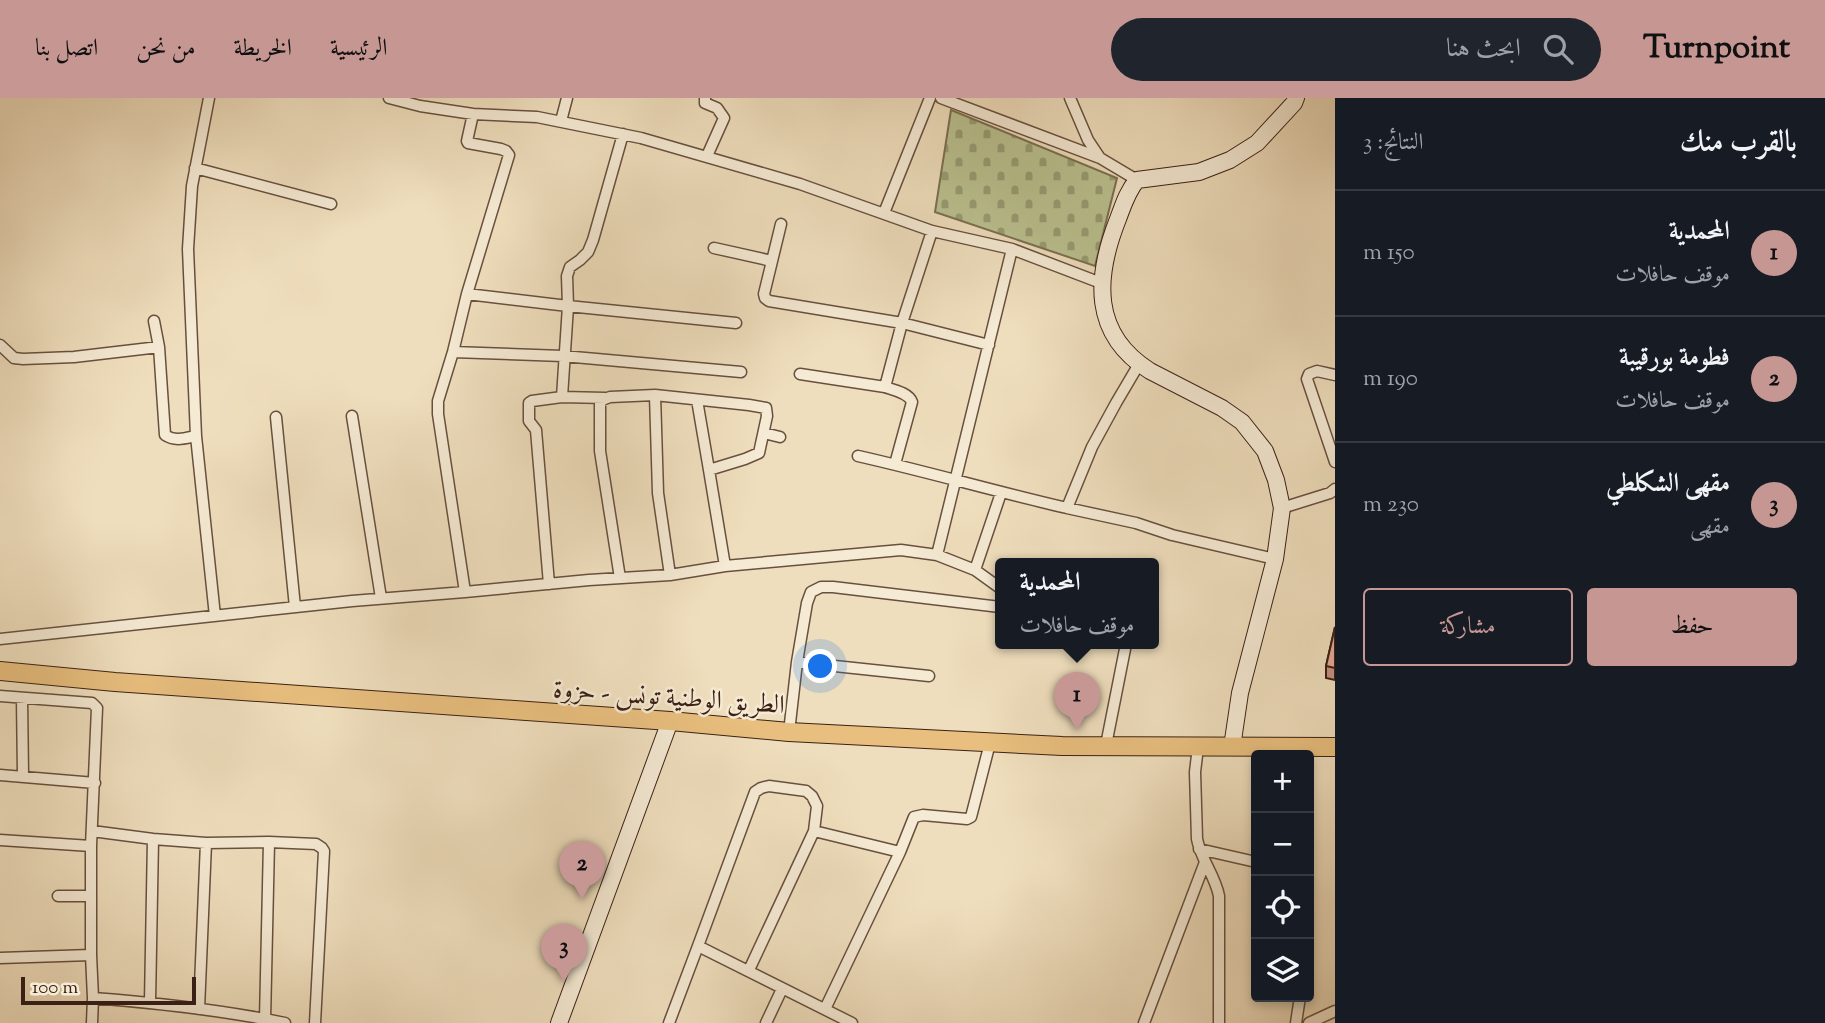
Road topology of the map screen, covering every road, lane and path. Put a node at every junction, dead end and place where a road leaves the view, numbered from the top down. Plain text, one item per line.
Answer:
1 (209, 98) edge
2 (389, 98) edge
3 (567, 98) edge
4 (705, 98) edge
5 (930, 98) edge
6 (1070, 98) edge
7 (1296, 98) edge
8 (948, 99) edge
9 (443, 104) edge
10 (473, 114) junction
11 (561, 121) junction
12 (623, 134) junction
13 (707, 156) junction
14 (1100, 158) junction
15 (195, 168) junction
16 (1137, 180) junction
17 (331, 204) dead end
18 (884, 213) junction
19 (781, 224) dead end
20 (932, 231) junction
21 (714, 248) dead end
22 (1012, 249) junction
23 (772, 261) junction
24 (1101, 283) junction
25 (467, 294) junction
26 (568, 306) junction
27 (154, 321) dead end
28 (736, 323) dead end
29 (902, 323) junction
30 (0, 345) edge
31 (989, 345) junction
32 (159, 347) junction
33 (453, 352) junction
34 (563, 356) junction
35 (1139, 364) junction
36 (741, 372) dead end
37 (800, 374) dead end
38 (1335, 375) edge
39 (885, 387) junction
40 (655, 395) junction
41 (562, 397) junction
42 (605, 398) junction
43 (697, 400) junction
44 (352, 416) dead end
45 (276, 417) dead end
46 (764, 433) junction
47 (196, 436) junction
48 (780, 437) dead end
49 (858, 456) dead end
50 (1335, 462) edge
51 (895, 464) junction
52 (709, 470) junction
53 (955, 481) junction
54 (1335, 489) edge
55 (1001, 493) junction
56 (1068, 508) junction
57 (1282, 508) junction
58 (937, 555) junction
59 (1275, 559) junction
60 (725, 566) junction
61 (975, 570) junction
62 (670, 575) junction
63 (620, 578) junction
64 (550, 584) junction
65 (995, 584) edge
66 (465, 592) junction
67 (381, 598) junction
68 (995, 606) edge
69 (295, 607) junction
70 (215, 616) junction
71 (0, 639) edge
72 (1125, 649) edge
73 (797, 663) junction
74 (0, 671) edge
75 (929, 677) dead end
76 (0, 695) edge
77 (22, 698) junction
78 (670, 721) junction
79 (789, 732) junction
80 (990, 743) junction
81 (1106, 746) junction
82 (1198, 747) junction
83 (1232, 747) junction
84 (1335, 747) edge
85 (0, 775) edge
86 (23, 776) junction
87 (95, 783) junction
88 (92, 831) junction
89 (814, 831) junction
90 (153, 839) junction
91 (0, 840) edge
92 (269, 842) junction
93 (206, 843) junction
94 (91, 846) junction
95 (1199, 849) junction
96 (900, 852) junction
97 (1251, 861) edge
98 (1205, 862) junction
99 (58, 895) dead end
100 (91, 896) junction
101 (698, 946) junction
102 (91, 955) junction
103 (0, 958) edge
104 (749, 970) junction
105 (782, 989) junction
106 (93, 998) junction
107 (150, 1002) junction
108 (1299, 1002) edge
109 (199, 1009) junction
110 (825, 1009) junction
111 (217, 1011) junction
112 (1335, 1011) edge
113 (274, 1022) edge
114 (92, 1023) edge
115 (217, 1023) edge
116 (315, 1023) edge
117 (559, 1023) edge
118 (669, 1023) edge
119 (766, 1023) edge
120 (852, 1023) edge
121 (1144, 1023) edge
122 (1219, 1023) edge
123 (1296, 1023) edge
124 (1309, 1023) edge

1 - 15 street
2 - 9 street
3 - 11 street
4 - 13 street
5 - 18 street
6 - 14 street
7 - 16 street
8 - 14 street
9 - 10 street
10 - 11 street
10 - 25 street
11 - 12 street
12 - 13 street
12 - 26 street
13 - 18 street
14 - 16 street
15 - 17 street
15 - 47 street
16 - 24 street
18 - 20 street
19 - 23 street
20 - 22 street
20 - 29 street
21 - 23 street
22 - 24 street
22 - 31 street
23 - 29 street
24 - 35 street
25 - 26 street
25 - 33 street
26 - 28 street
26 - 34 street
27 - 32 street
29 - 31 street
29 - 39 street
30 - 32 street
31 - 53 street
32 - 47 street
33 - 34 street
33 - 66 street
34 - 36 street
34 - 41 street
35 - 56 street
35 - 57 street
37 - 39 street
38 - 50 street
39 - 51 street
40 - 42 street
40 - 43 street
40 - 62 street
41 - 42 street
41 - 64 street
42 - 63 street
43 - 46 street
43 - 52 street
44 - 67 street
45 - 69 street
46 - 48 street
46 - 52 street
47 - 70 street
49 - 51 street
51 - 53 street
52 - 60 street
53 - 55 street
53 - 58 street
54 - 57 street
55 - 56 street
55 - 61 street
56 - 59 street
57 - 59 street
58 - 60 street
58 - 61 street
59 - 83 street
60 - 62 street
61 - 65 street
62 - 63 street
63 - 64 street
64 - 66 street
66 - 67 street
67 - 69 street
68 - 73 street
69 - 70 street
70 - 71 street
72 - 81 street
73 - 75 street
73 - 79 street
74 - 78 main road, الطريق الوطنية تونس - حزوة
76 - 77 street
77 - 86 street
77 - 87 street
78 - 79 main road, الطريق الوطنية تونس - حزوة
78 - 117 street
79 - 80 main road, الطريق الوطنية تونس - حزوة
80 - 81 main road, الطريق الوطنية تونس - حزوة
80 - 96 street
81 - 82 main road, الطريق الوطنية تونس - حزوة
82 - 83 main road, الطريق الوطنية تونس - حزوة
82 - 95 street
83 - 84 main road, الطريق الوطنية تونس - حزوة
85 - 86 street
86 - 87 street
87 - 88 street
88 - 90 street
88 - 94 street
89 - 96 street
89 - 101 street
89 - 104 street
90 - 93 street
90 - 107 street
91 - 94 street
92 - 93 street
92 - 113 street
92 - 116 street
93 - 109 street
94 - 100 street
95 - 97 street
95 - 98 street
96 - 110 street
98 - 121 street
98 - 122 street
99 - 100 street
100 - 102 street
101 - 104 street
101 - 118 street
102 - 103 street
102 - 106 street
104 - 105 street
105 - 110 street
105 - 119 street
106 - 107 street
106 - 114 street
107 - 109 street
108 - 123 street
109 - 111 street
110 - 120 street
111 - 113 street
111 - 115 street
112 - 124 street

